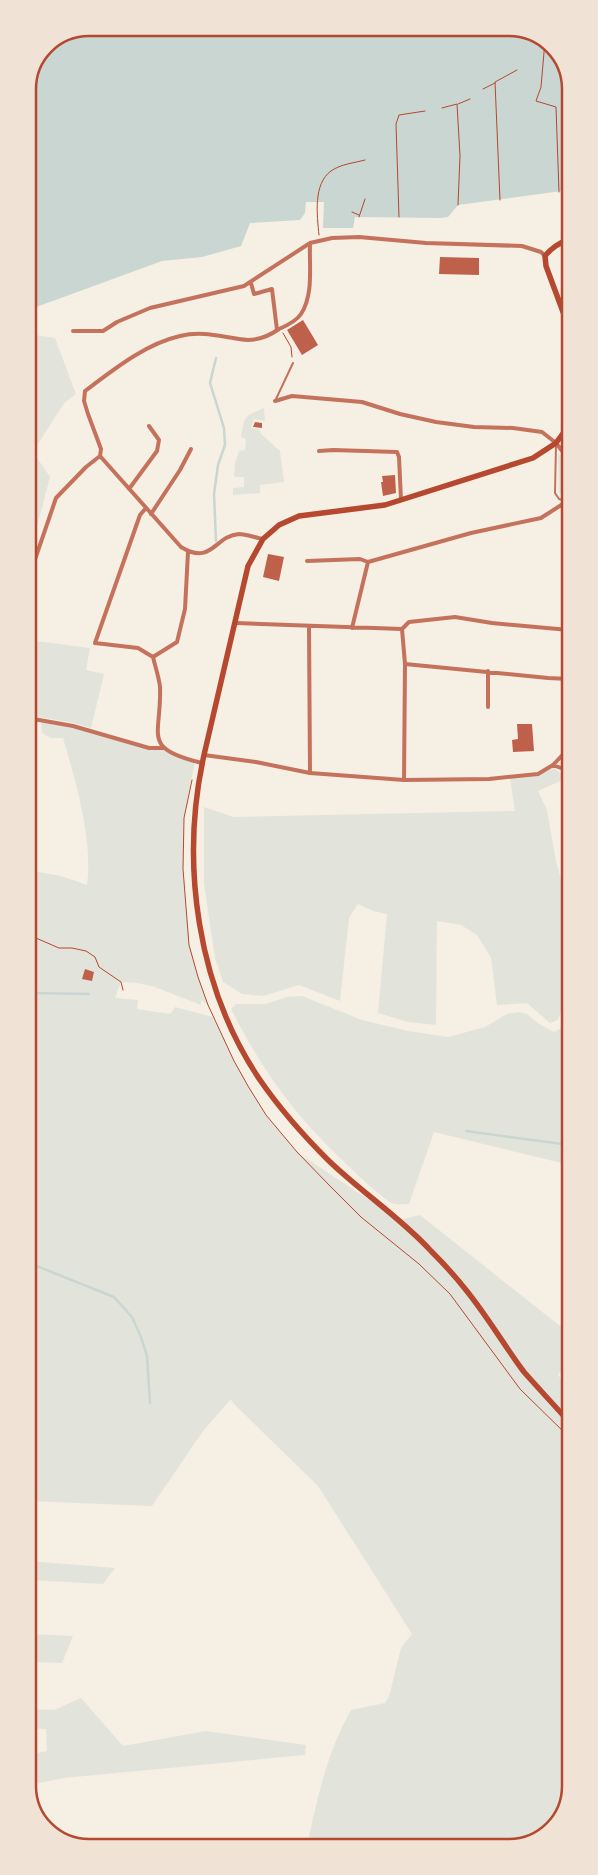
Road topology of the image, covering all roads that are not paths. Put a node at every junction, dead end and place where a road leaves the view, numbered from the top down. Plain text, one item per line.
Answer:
1 (562, 242) edge
2 (310, 243) junction
3 (545, 256) junction
4 (251, 283) junction
5 (562, 307) edge
6 (278, 330) junction
7 (74, 331) dead end
8 (293, 363) road end
9 (275, 401) joint
10 (149, 426) dead end
11 (562, 434) edge
12 (556, 443) junction
13 (190, 449) dead end
14 (562, 451) edge
15 (319, 452) dead end
16 (100, 456) junction
17 (129, 489) junction
18 (401, 500) junction
19 (562, 500) edge
20 (562, 505) edge
21 (146, 508) junction
22 (151, 514) junction
23 (262, 539) junction
24 (188, 552) junction
25 (36, 557) edge
26 (307, 561) dead end
27 (368, 562) junction
28 (236, 624) junction
29 (309, 626) junction
30 (352, 628) junction
31 (402, 629) junction
32 (562, 629) edge
33 (153, 657) junction
34 (405, 664) junction
35 (488, 672) junction
36 (562, 678) edge
37 (488, 707) dead end
38 (36, 719) edge
39 (164, 748) junction
40 (204, 755) junction
41 (562, 755) edge
42 (202, 763) junction
43 (553, 765) junction
44 (562, 768) edge
45 (310, 773) junction
46 (404, 780) junction
47 (562, 1414) edge

1 - 3 main road
2 - 3 street
2 - 4 street
2 - 6 street
3 - 5 main road
4 - 6 street
4 - 7 street
6 - 16 street
8 - 9 lane
9 - 12 street
10 - 17 street
11 - 12 main road
12 - 14 street
12 - 18 main road
12 - 19 lane
13 - 22 street
15 - 18 street
16 - 17 street
16 - 25 street
17 - 21 street
18 - 23 main road
20 - 27 street
21 - 22 street
21 - 33 street
22 - 24 street
23 - 24 street
23 - 28 main road
24 - 33 street
26 - 27 street
27 - 30 street
28 - 29 street
28 - 40 main road
29 - 30 street
29 - 45 street
30 - 31 street
31 - 32 street
31 - 34 street
33 - 39 street
34 - 35 street
34 - 46 street
35 - 36 street
35 - 37 street
38 - 39 street
39 - 42 street
40 - 42 main road
40 - 45 street
41 - 43 street
42 - 47 main road
43 - 44 street
43 - 46 street
45 - 46 street

